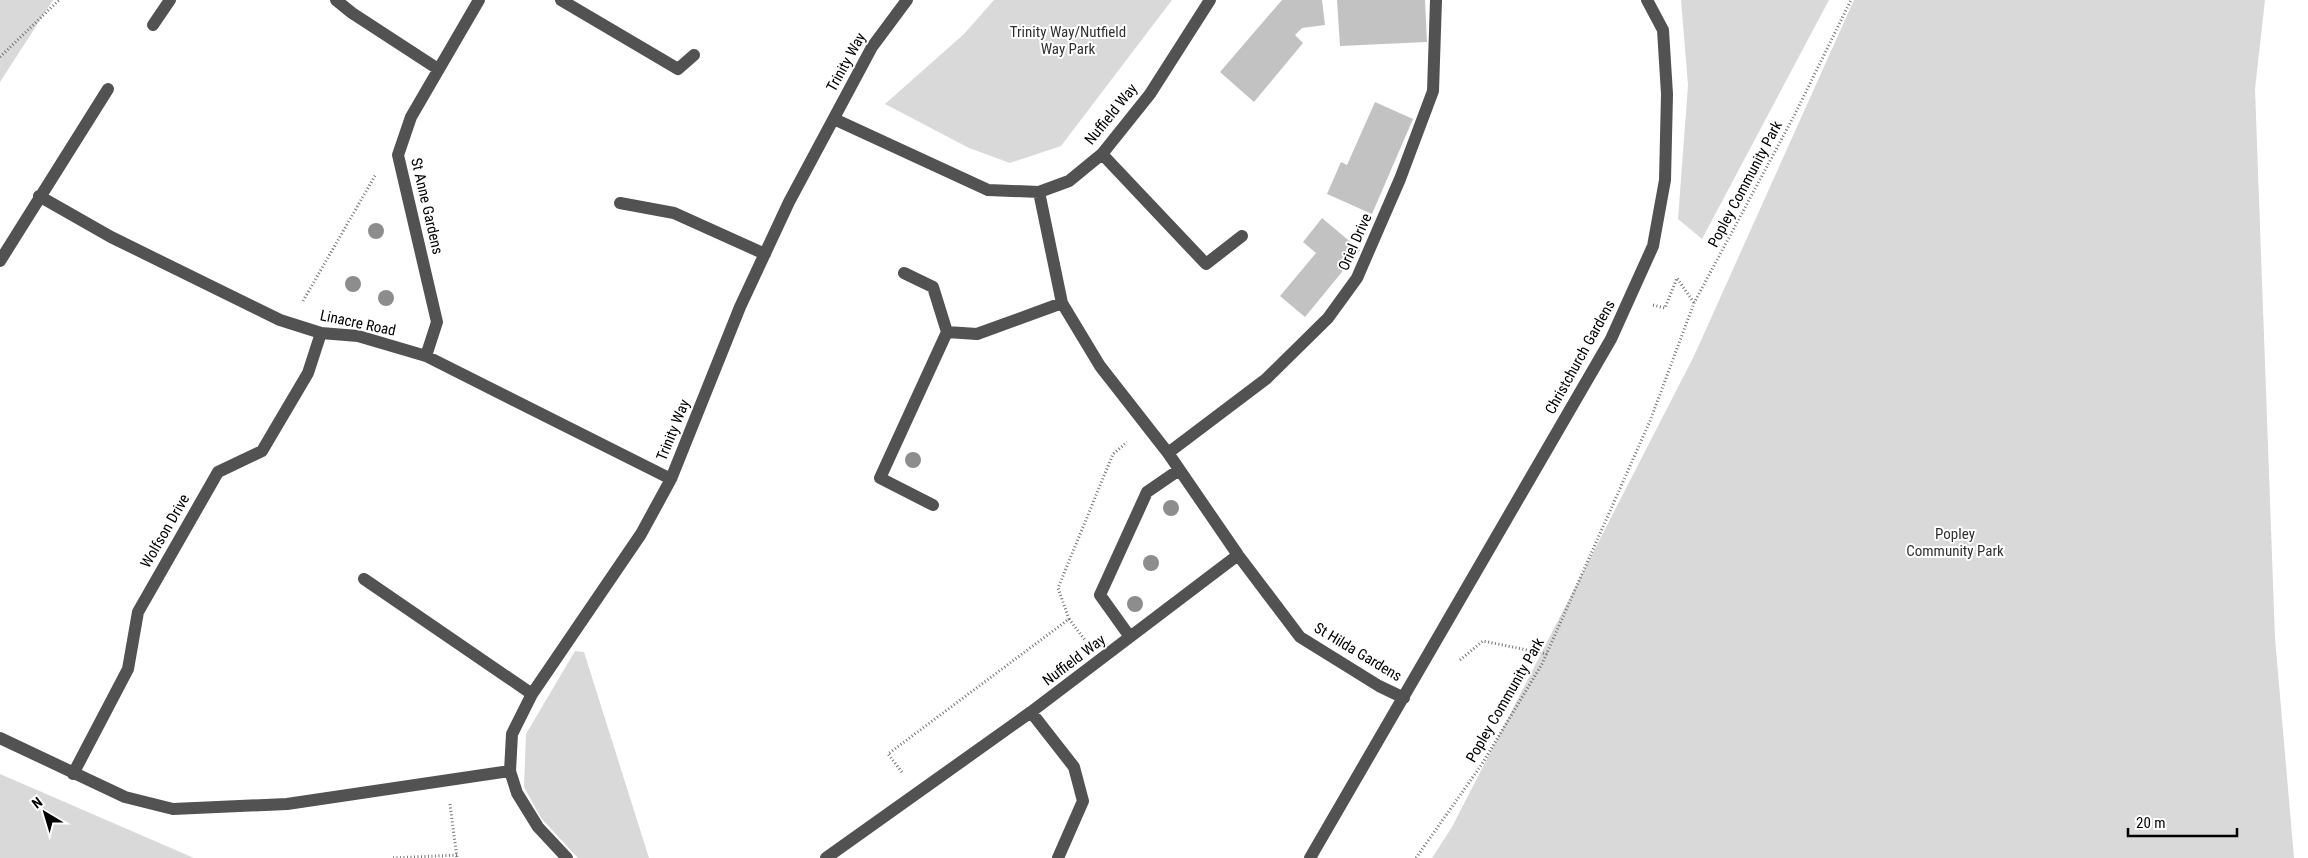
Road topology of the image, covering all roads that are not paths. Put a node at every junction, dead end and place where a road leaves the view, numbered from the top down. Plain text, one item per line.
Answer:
1 (170, 0) edge
2 (336, 0) edge
3 (479, 0) edge
4 (561, 0) edge
5 (907, 0) edge
6 (1210, 0) edge
7 (1436, 0) edge
8 (1647, 0) edge
9 (153, 25) dead end
10 (694, 55) dead end
11 (438, 70) junction
12 (108, 90) dead end
13 (834, 119) junction
14 (1102, 154) junction
15 (1039, 192) junction
16 (39, 196) junction
17 (620, 202) dead end
18 (1242, 236) dead end
19 (765, 254) junction
20 (0, 261) edge
21 (904, 274) dead end
22 (1062, 302) junction
23 (321, 332) junction
24 (947, 332) junction
25 (426, 356) junction
26 (1168, 453) junction
27 (1179, 470) junction
28 (671, 479) junction
29 (932, 505) dead end
30 (1238, 555) junction
31 (364, 579) dead end
32 (1130, 638) junction
33 (532, 694) junction
34 (1404, 698) junction
35 (1032, 712) junction
36 (0, 738) edge
37 (510, 771) junction
38 (73, 774) junction
39 (567, 858) edge
40 (826, 858) edge
41 (1058, 858) edge
42 (1310, 858) edge

1 - 9 street
2 - 11 street
3 - 11 street, St Anne Gardens
4 - 10 street
5 - 13 street, Trinity Way
6 - 14 street, Nuffield Way
7 - 26 street, Oriel Drive
8 - 34 street, Christchurch Gardens
11 - 25 street, St Anne Gardens
12 - 16 street
13 - 15 street, Nuffield Way
13 - 19 street, Trinity Way
14 - 15 street, Nuffield Way
14 - 18 street
15 - 22 street
16 - 20 street
16 - 23 street, Linacre Road
17 - 19 street
19 - 28 street, Trinity Way
21 - 24 street
22 - 24 street
22 - 26 street
23 - 25 street, Linacre Road
23 - 38 street, Wolfson Drive
24 - 29 street
25 - 28 street, Linacre Road
26 - 27 street
27 - 30 street
27 - 32 street
28 - 33 street, Trinity Way
30 - 32 street, Nuffield Way
30 - 34 street, St Hilda Gardens
31 - 33 street
32 - 35 street, Nuffield Way
33 - 37 street, Trinity Way
34 - 42 street, St Hilda Gardens
35 - 40 street, Nuffield Way
35 - 41 street
36 - 38 street
37 - 38 street
37 - 39 street, Trinity Way

